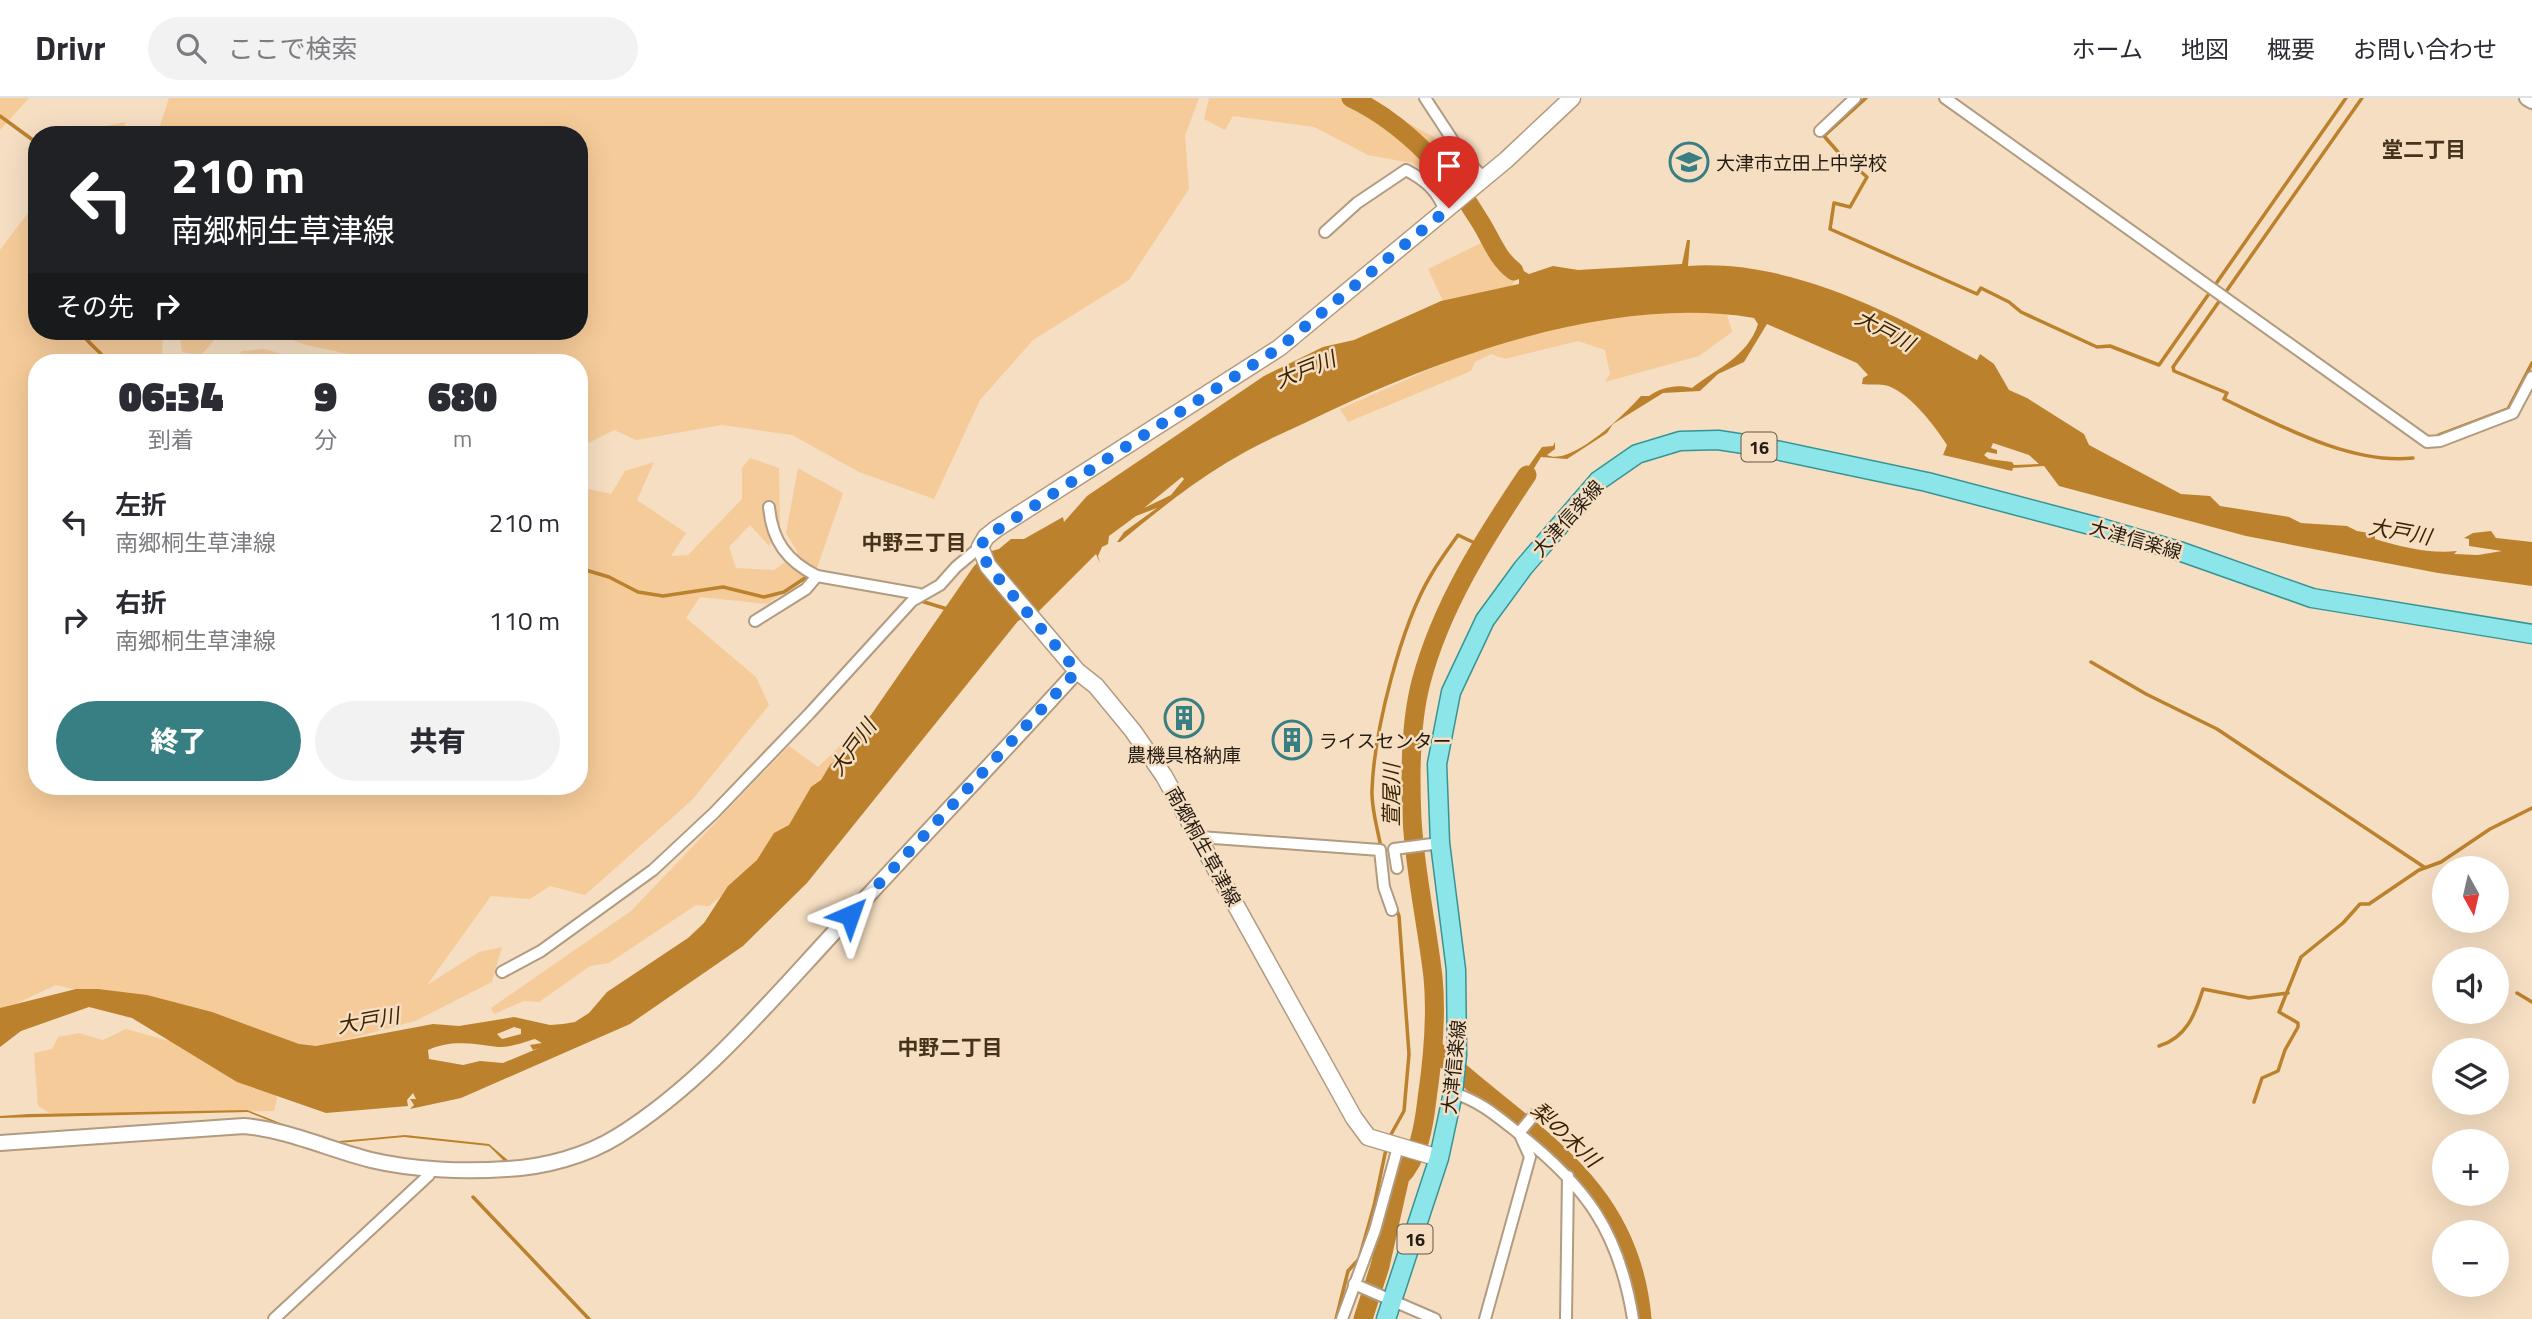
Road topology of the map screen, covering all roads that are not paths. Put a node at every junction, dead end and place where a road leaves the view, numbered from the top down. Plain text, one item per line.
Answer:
1 (1425, 98) edge
2 (1572, 98) edge
3 (1855, 98) edge
4 (1945, 98) edge
5 (2527, 98) edge
6 (2532, 102) edge
7 (1820, 131) dead end
8 (1484, 178) junction
9 (1447, 209) junction
10 (1325, 232) dead end
11 (2532, 377) edge
12 (769, 507) dead end
13 (981, 551) junction
14 (817, 576) junction
15 (915, 598) junction
16 (755, 621) dead end
17 (2532, 634) edge
18 (1077, 671) junction
19 (1200, 837) junction
20 (1435, 843) junction
21 (1397, 868) dead end
22 (1392, 910) dead end
23 (502, 972) dead end
24 (1454, 1086) junction
25 (1534, 1115) dead end
26 (1519, 1134) junction
27 (0, 1143) edge
28 (1399, 1147) junction
29 (1436, 1157) junction
30 (430, 1167) junction
31 (1568, 1176) junction
32 (1354, 1284) junction
33 (1390, 1298) junction
34 (274, 1319) edge
35 (1342, 1319) edge
36 (1387, 1319) edge
37 (1435, 1319) edge
38 (1485, 1319) edge
39 (1566, 1319) edge
40 (1633, 1319) edge

1 - 8 street
2 - 8 main road
3 - 7 street
4 - 11 street
5 - 6 street
8 - 9 main road
9 - 10 street
9 - 13 main road
12 - 14 street
13 - 15 street
13 - 18 main road, 南郷桐生草津線
14 - 15 street
14 - 16 street
15 - 23 street
17 - 20 main road, 大津信楽線 / 16
18 - 19 main road, 南郷桐生草津線
18 - 30 street
19 - 22 street
19 - 28 main road, 南郷桐生草津線
20 - 21 street
20 - 24 main road, 大津信楽線 / 16
24 - 26 street
24 - 29 main road, 大津信楽線 / 16
25 - 26 street
26 - 31 street
26 - 38 street
27 - 30 street
28 - 29 main road, 南郷桐生草津線
28 - 32 street
29 - 33 main road, 大津信楽線 / 16
30 - 34 street
31 - 39 street
31 - 40 street
32 - 33 street
32 - 35 street
33 - 36 main road, 大津信楽線 / 16
33 - 37 street

